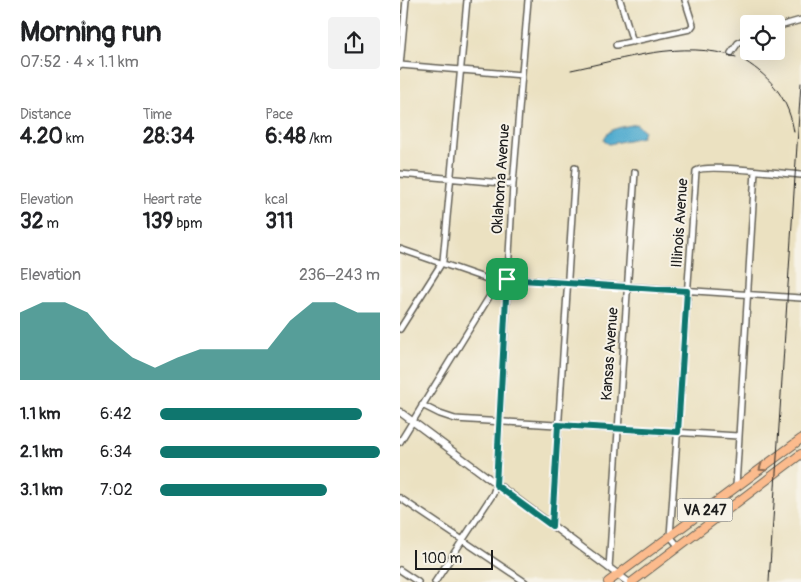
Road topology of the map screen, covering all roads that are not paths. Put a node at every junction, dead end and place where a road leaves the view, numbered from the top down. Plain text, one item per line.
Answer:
1 (406, 0) edge
2 (467, 0) edge
3 (528, 0) edge
4 (620, 0) edge
5 (685, 0) edge
6 (801, 20) edge
7 (785, 24) edge
8 (633, 42) junction
9 (740, 42) edge
10 (616, 45) dead end
11 (731, 53) dead end
12 (400, 65) edge
13 (461, 70) junction
14 (522, 75) junction
15 (575, 168) dead end
16 (755, 171) junction
17 (635, 172) dead end
18 (400, 174) edge
19 (801, 175) edge
20 (451, 180) junction
21 (512, 184) junction
22 (400, 249) edge
23 (442, 263) junction
24 (507, 279) junction
25 (568, 282) junction
26 (627, 287) junction
27 (687, 291) junction
28 (747, 294) junction
29 (801, 298) edge
30 (400, 329) edge
31 (422, 405) junction
32 (400, 412) edge
33 (500, 421) junction
34 (412, 422) junction
35 (558, 425) junction
36 (618, 429) junction
37 (678, 432) junction
38 (738, 436) junction
39 (801, 439) edge
40 (400, 442) edge
41 (801, 454) edge
42 (496, 485) junction
43 (736, 486) junction
44 (729, 492) junction
45 (400, 498) edge
46 (738, 502) junction
47 (552, 526) junction
48 (670, 536) junction
49 (463, 541) junction
50 (679, 547) junction
51 (609, 568) junction
52 (400, 570) edge
53 (618, 575) junction
54 (418, 582) edge
55 (435, 582) edge
56 (525, 582) edge
57 (608, 582) edge
58 (628, 582) edge
59 (632, 582) edge

1 - 12 street
2 - 13 street
3 - 14 street, Oklahoma Avenue
4 - 8 street
5 - 8 street
6 - 7 street
8 - 10 street
9 - 11 street
12 - 13 street
13 - 14 street
13 - 20 street
14 - 21 street, Oklahoma Avenue
15 - 25 street
16 - 19 street
16 - 27 street, Illinois Avenue
16 - 28 street
17 - 26 street, Kansas Avenue
18 - 20 street
20 - 21 street
20 - 23 street
21 - 24 street, Oklahoma Avenue
22 - 23 street
23 - 24 street
23 - 30 street
24 - 25 street
24 - 31 street
24 - 33 street, Oklahoma Avenue
25 - 26 street
25 - 35 street
26 - 27 street
26 - 36 street, Kansas Avenue
27 - 28 street
27 - 37 street, Illinois Avenue
28 - 29 street
28 - 38 street
31 - 33 street
31 - 34 street
32 - 34 street
33 - 35 street
33 - 42 street, Oklahoma Avenue
34 - 40 street
34 - 42 street
35 - 36 street
35 - 47 street
36 - 37 street
36 - 51 street, Kansas Avenue
37 - 38 street
37 - 48 street, Illinois Avenue
38 - 43 street
39 -> 43 main road, VA 247
41 - 46 main road, VA 247
42 - 47 street
42 - 49 street, Oklahoma Avenue
43 - 44 main road, VA 247
44 - 46 street
44 - 48 main road, VA 247
45 - 49 street
46 - 50 main road, VA 247
47 - 51 street
48 - 50 street
48 - 53 main road, VA 247
49 - 55 street, Oklahoma Avenue
49 - 56 street
50 - 59 main road, VA 247
51 - 53 street
52 - 54 street
53 - 57 main road, VA 247
53 - 58 street

